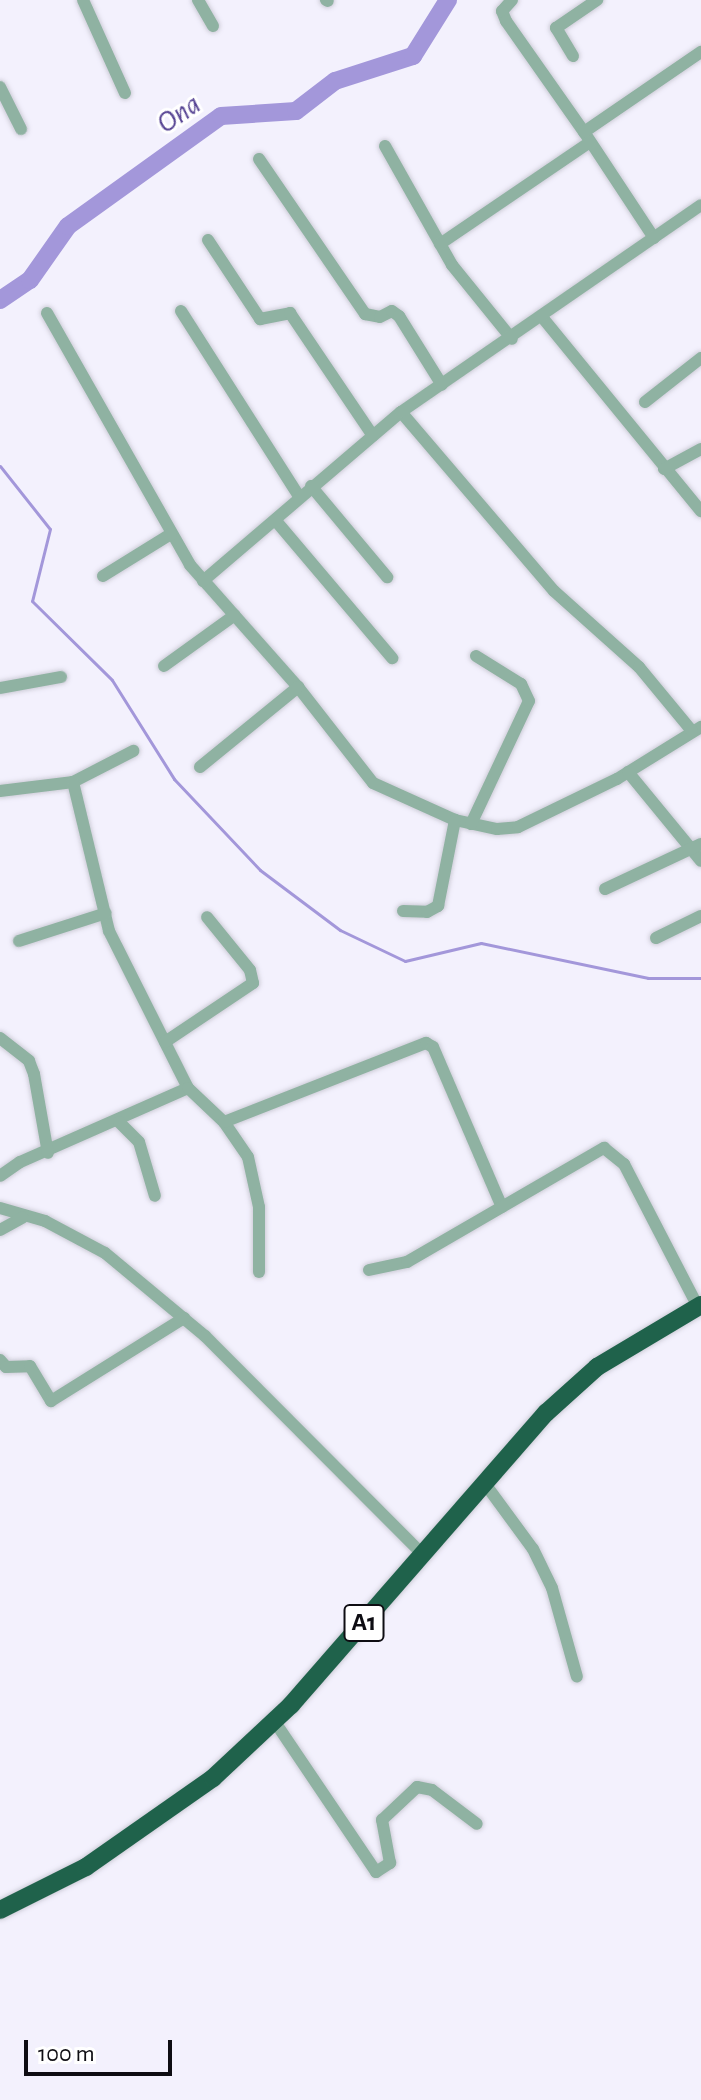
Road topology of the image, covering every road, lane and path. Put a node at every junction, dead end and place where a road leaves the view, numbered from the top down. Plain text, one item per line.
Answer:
1 (83, 0) edge
2 (198, 0) edge
3 (512, 0) edge
4 (597, 0) edge
5 (213, 26) dead end
6 (701, 52) edge
7 (573, 56) dead end
8 (0, 87) edge
9 (125, 93) dead end
10 (21, 129) dead end
11 (587, 137) junction
12 (385, 146) dead end
13 (259, 159) dead end
14 (701, 205) edge
15 (654, 238) junction
16 (208, 240) dead end
17 (440, 244) junction
18 (181, 311) dead end
19 (47, 313) dead end
20 (542, 317) junction
21 (512, 339) junction
22 (701, 358) edge
23 (442, 385) junction
24 (645, 402) dead end
25 (401, 412) junction
26 (373, 436) junction
27 (701, 449) edge
28 (664, 469) junction
29 (311, 486) junction
30 (299, 496) junction
31 (701, 511) edge
32 (276, 521) junction
33 (171, 534) junction
34 (103, 576) dead end
35 (387, 577) dead end
36 (203, 581) junction
37 (235, 615) junction
38 (476, 656) dead end
39 (392, 658) dead end
40 (164, 666) dead end
41 (61, 677) dead end
42 (298, 687) junction
43 (0, 688) edge
44 (696, 729) edge
45 (133, 751) dead end
46 (200, 767) dead end
47 (628, 772) junction
48 (73, 782) junction
49 (0, 791) edge
50 (455, 820) junction
51 (471, 824) junction
52 (697, 846) edge
53 (701, 861) edge
54 (605, 889) dead end
55 (403, 911) dead end
56 (106, 913) junction
57 (701, 916) edge
58 (207, 917) dead end
59 (656, 938) dead end
60 (19, 941) dead end
61 (0, 1038) edge
62 (165, 1042) junction
63 (188, 1088) junction
64 (119, 1122) junction
65 (224, 1122) junction
66 (48, 1153) junction
67 (0, 1176) edge
68 (155, 1196) dead end
69 (502, 1207) junction
70 (0, 1208) edge
71 (23, 1217) junction
72 (0, 1230) edge
73 (369, 1270) dead end
74 (259, 1272) dead end
75 (699, 1306) edge
76 (184, 1318) junction
77 (0, 1360) edge
78 (483, 1481) junction
79 (423, 1555) junction
80 (577, 1677) dead end
81 (275, 1722) junction
82 (477, 1824) dead end
83 (0, 1910) edge

1 - 9 street
2 - 5 street
3 - 11 street
4 - 7 street
6 - 11 street
8 - 10 street
11 - 15 street
11 - 17 street
12 - 17 street
13 - 23 street
14 - 15 street
15 - 20 street
16 - 26 street
17 - 21 street
18 - 30 street
19 - 33 street
20 - 21 street
20 - 28 street
21 - 23 street
22 - 24 street
23 - 25 street
25 - 26 street
25 - 44 street
26 - 29 street
27 - 28 street
28 - 31 street
29 - 30 street
29 - 35 street
30 - 32 street
32 - 36 street
32 - 39 street
33 - 34 street
33 - 36 street
36 - 37 street
37 - 40 street
37 - 42 street
38 - 51 street
41 - 43 street
42 - 46 street
42 - 50 street
44 - 47 street
45 - 48 street
47 - 51 street
47 - 52 street
48 - 49 street
48 - 56 street
50 - 51 street
50 - 55 street
52 - 53 street
52 - 54 street
56 - 60 street
56 - 62 street
57 - 59 street
58 - 62 street
61 - 66 street
62 - 63 street
63 - 64 street
63 - 65 street
64 - 66 street
64 - 68 street
65 - 69 street
65 - 74 street
66 - 67 street
69 - 73 street
69 - 75 street
70 - 71 street
71 - 72 street
71 - 76 street
75 - 78 highway, A1
76 - 77 street
76 - 79 street
78 - 79 highway, A1
78 - 80 street
79 - 81 highway, A1
81 - 82 street
81 - 83 highway, A1

